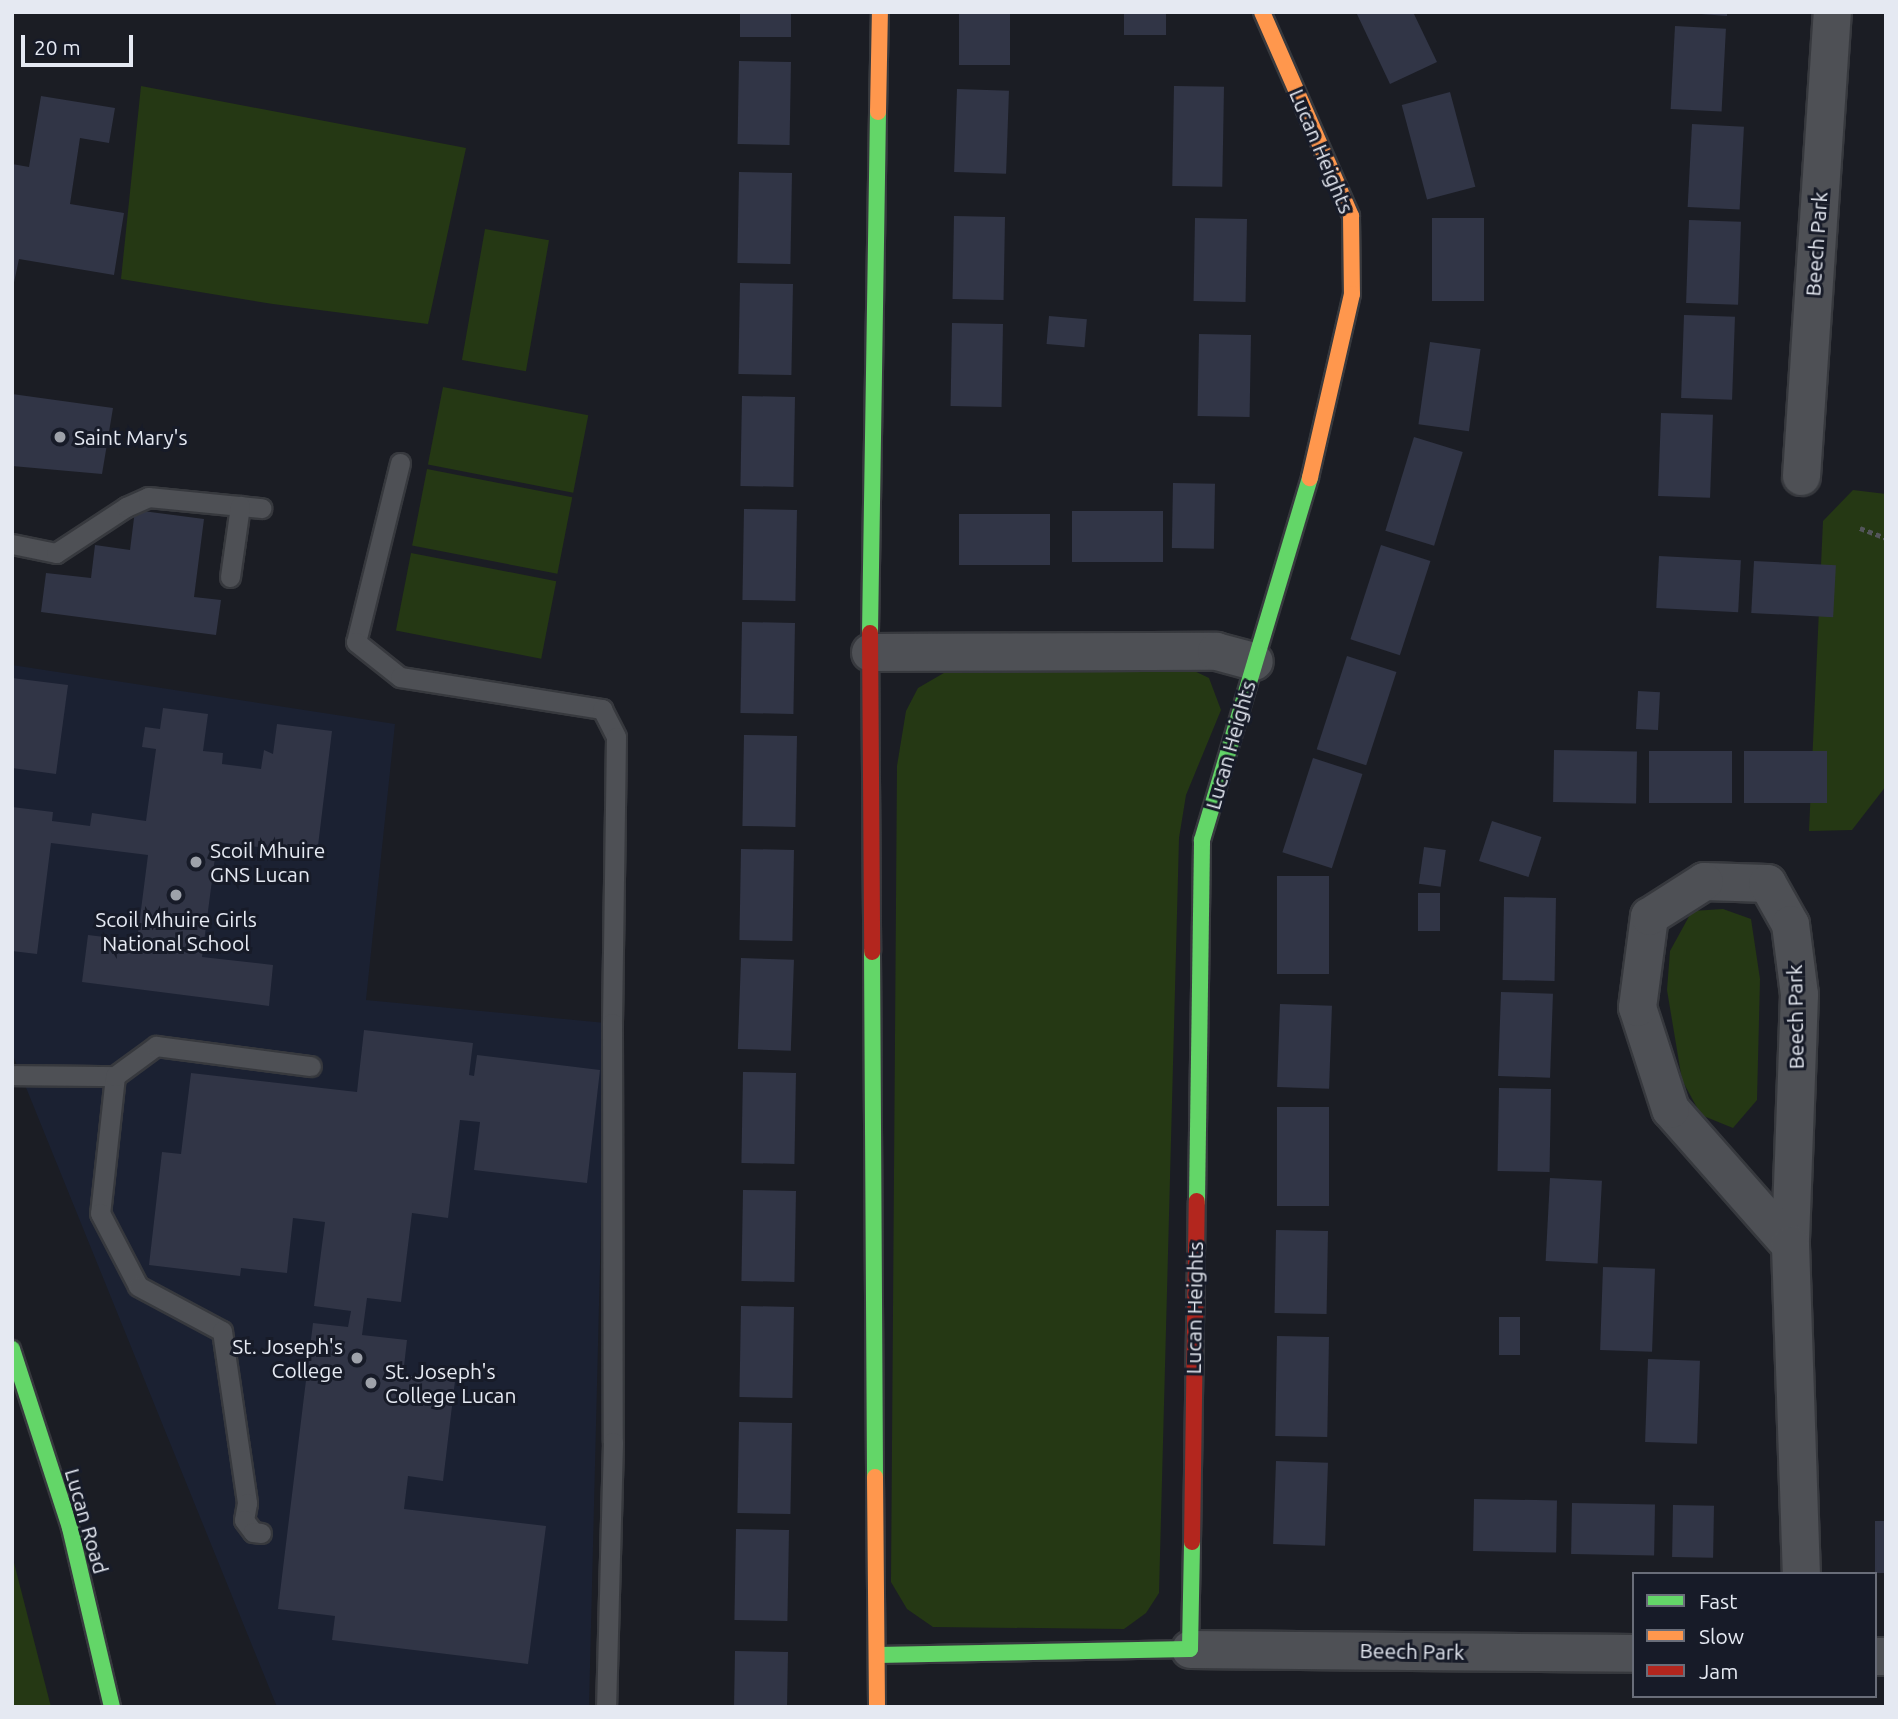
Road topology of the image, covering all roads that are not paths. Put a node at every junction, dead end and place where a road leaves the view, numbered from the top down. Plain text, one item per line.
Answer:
1 (880, 12) edge
2 (1262, 12) edge
3 (1832, 12) edge
4 (400, 463) dead end
5 (1801, 476) dead end
6 (240, 506) junction
7 (261, 508) dead end
8 (12, 544) edge
9 (230, 577) dead end
10 (870, 652) junction
11 (1254, 661) junction
12 (311, 1066) dead end
13 (12, 1075) edge
14 (115, 1076) junction
15 (1790, 1245) junction
16 (12, 1349) edge
17 (261, 1533) dead end
18 (1801, 1572) edge
19 (1189, 1649) junction
20 (1632, 1653) edge
21 (877, 1655) junction
22 (112, 1707) edge
23 (606, 1707) edge
24 (877, 1707) edge

1 - 10 street
2 - 11 street, Lucan Heights
3 - 5 street, Beech Park
4 - 23 lane
6 - 7 lane
6 - 8 lane
6 - 9 lane
10 - 11 street, Lucan Heights
10 - 21 street
11 - 19 street, Lucan Heights
12 - 14 lane
13 - 14 lane
14 - 17 lane
15 - 15 street, Beech Park
15 - 18 street, Beech Park
16 - 22 street, Lucan Road
19 - 20 street, Beech Park
19 - 21 street
21 - 24 street

